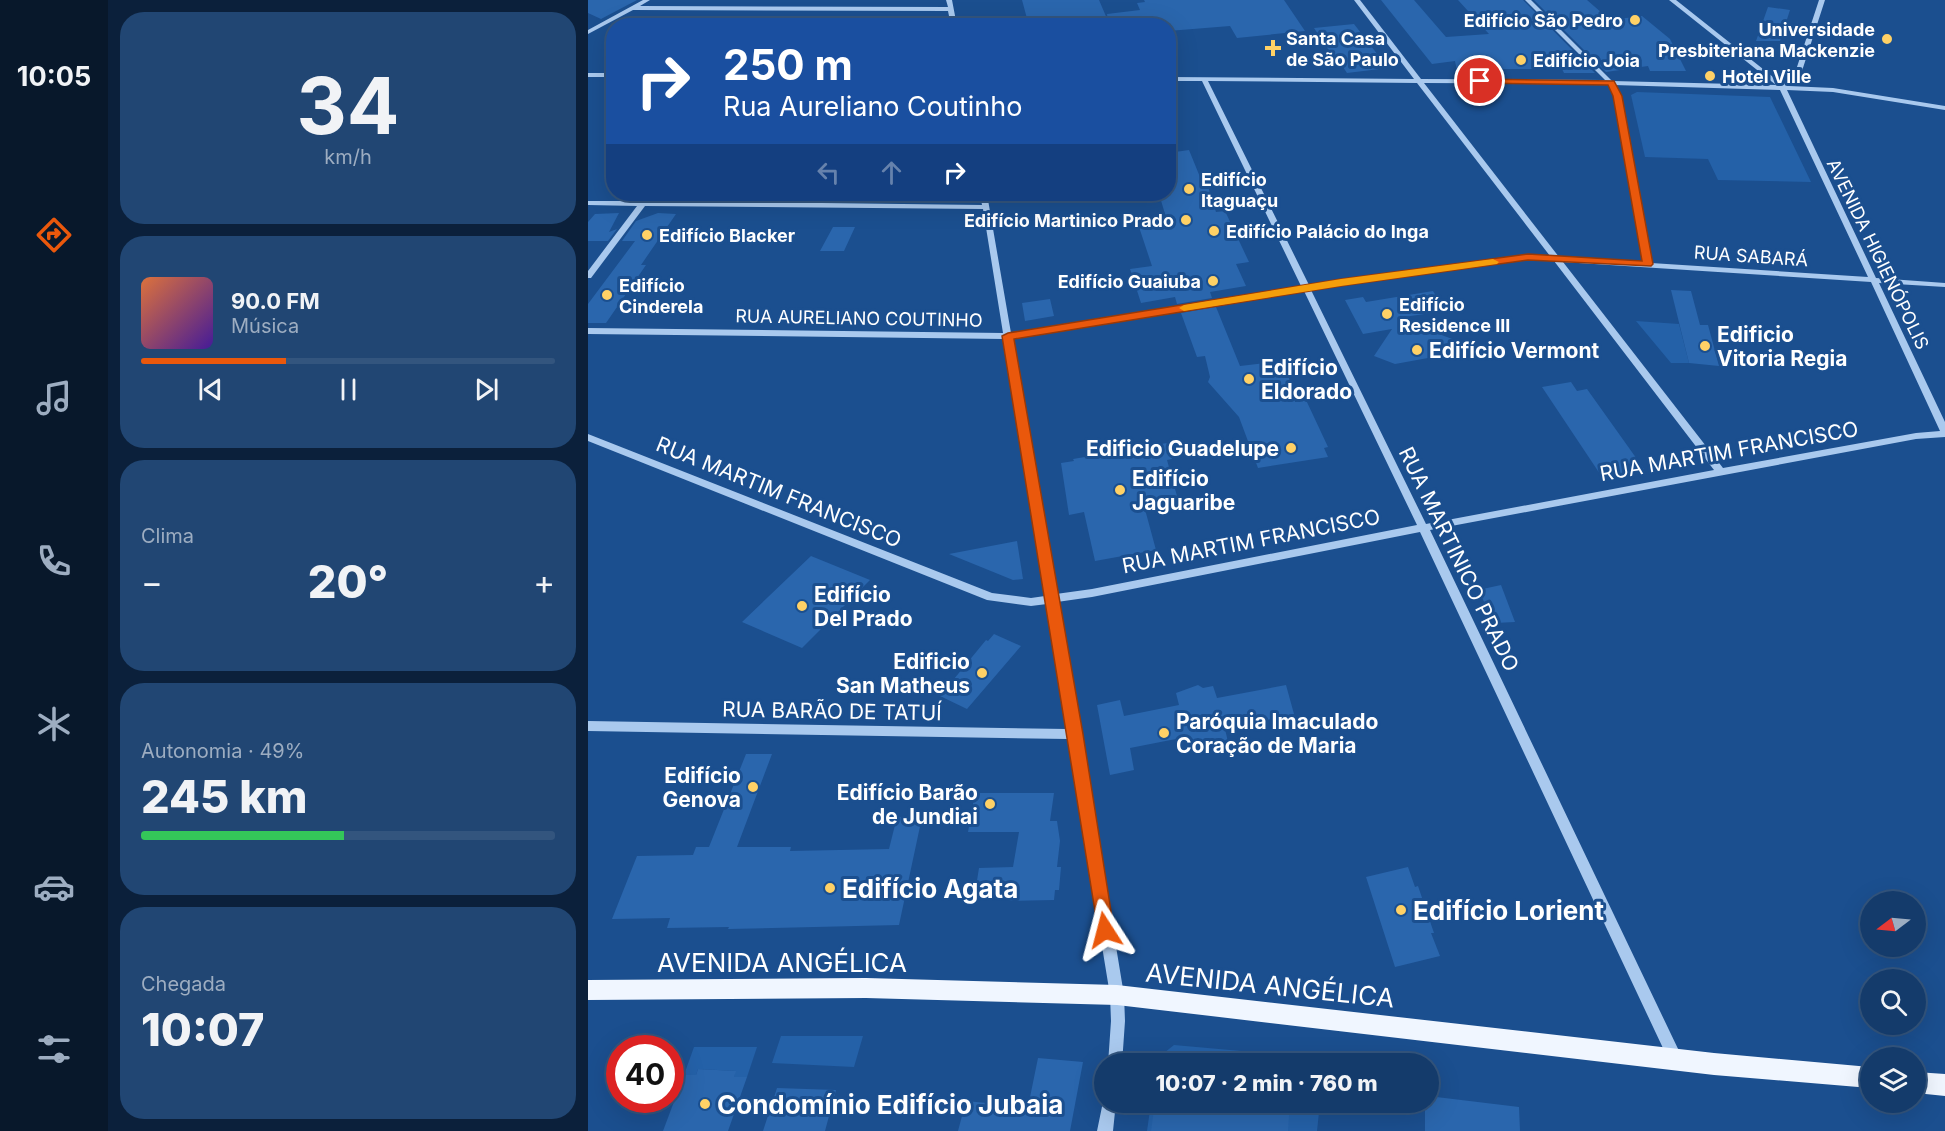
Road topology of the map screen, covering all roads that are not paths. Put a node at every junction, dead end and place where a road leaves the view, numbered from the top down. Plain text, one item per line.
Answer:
1 (647, 0) edge
2 (949, 0) edge
3 (1357, 0) edge
4 (1528, 0) edge
5 (1672, 0) edge
6 (1822, 0) edge
7 (632, 8) junction
8 (951, 9) junction
9 (614, 18) edge
10 (953, 18) edge
11 (606, 22) edge
12 (588, 32) edge
13 (588, 75) edge
14 (606, 75) edge
15 (1767, 75) junction
16 (1795, 78) junction
17 (1176, 79) edge
18 (1204, 79) junction
19 (1419, 81) junction
20 (1611, 83) junction
21 (1783, 88) junction
22 (1945, 108) edge
23 (644, 201) edge
24 (985, 201) edge
25 (588, 203) edge
26 (642, 204) junction
27 (986, 207) junction
28 (1555, 257) junction
29 (1647, 264) junction
30 (588, 276) edge
31 (1875, 280) junction
32 (1945, 285) edge
33 (1306, 288) junction
34 (588, 331) edge
35 (1008, 336) junction
36 (1945, 433) edge
37 (588, 437) edge
38 (1721, 472) junction
39 (1423, 527) junction
40 (1052, 600) junction
41 (588, 726) edge
42 (1075, 734) junction
43 (588, 990) edge
44 (1117, 994) junction
45 (1116, 1053) edge
46 (1675, 1058) junction
47 (1860, 1077) edge
48 (1926, 1084) edge
49 (1945, 1085) edge
50 (1107, 1113) edge
51 (1105, 1131) edge

1 - 7 street
2 - 8 street
3 - 19 street
4 - 20 street
5 - 15 street
6 - 16 street
7 - 8 street
7 - 9 street
8 - 10 street
11 - 12 street
13 - 14 street
15 - 16 street
15 - 21 street
16 - 21 street
17 - 18 street
18 - 19 street
18 - 33 street, RUA MARTINICO PRADO
19 - 20 street
19 - 28 street
20 - 21 street
20 - 29 street
21 - 22 street
21 - 31 street, AVENIDA HIGIENÓPOLIS
23 - 26 street
24 - 27 street
25 - 26 street
26 - 27 street
26 - 30 street
27 - 35 street
28 - 29 street, RUA SABARÁ
28 - 33 street, RUA AURELIANO COUTINHO
28 - 38 street
29 - 31 street, RUA SABARÁ
31 - 32 street, RUA SABARÁ
31 - 36 street, AVENIDA HIGIENÓPOLIS
33 - 35 street, RUA AURELIANO COUTINHO
33 - 39 street, RUA MARTINICO PRADO
34 - 35 street, RUA AURELIANO COUTINHO
35 - 40 street
36 - 38 street, RUA MARTIM FRANCISCO
37 - 40 street, RUA MARTIM FRANCISCO
38 - 39 street, RUA MARTIM FRANCISCO
39 - 40 street, RUA MARTIM FRANCISCO
39 - 46 street, RUA MARTINICO PRADO
40 - 42 street
41 - 42 street, RUA BARÃO DE TATUÍ
42 - 44 street
43 - 44 main road, AVENIDA ANGÉLICA
44 - 45 street
44 - 46 main road, AVENIDA ANGÉLICA
46 - 47 main road, AVENIDA ANGÉLICA
48 - 49 main road
50 - 51 street

